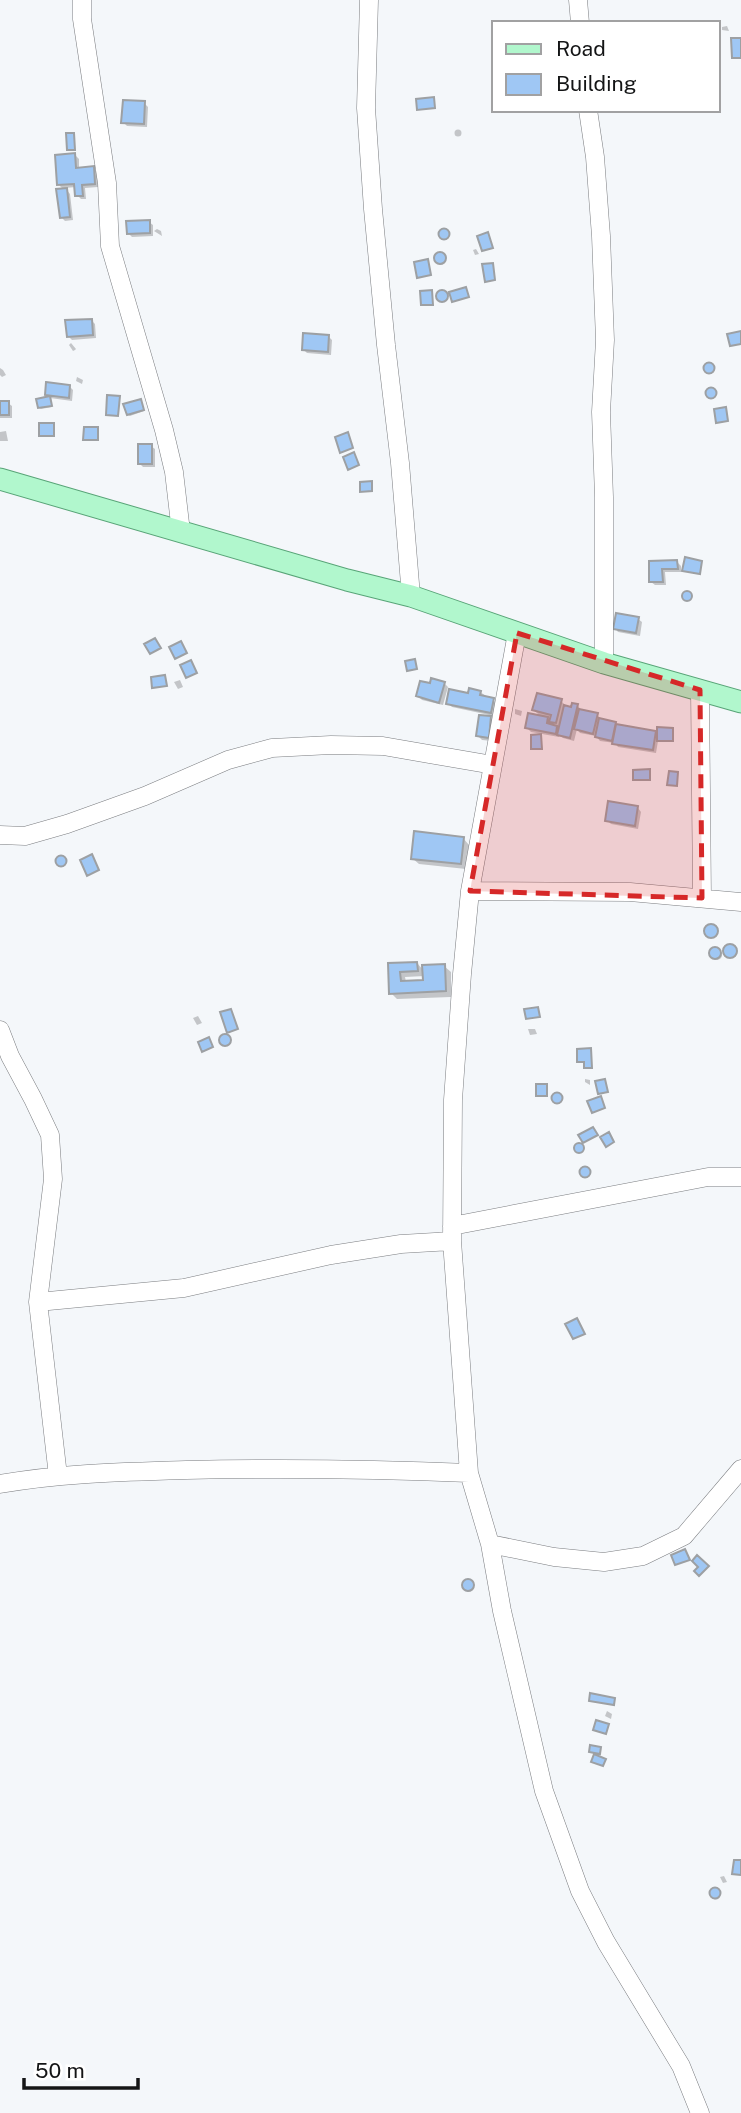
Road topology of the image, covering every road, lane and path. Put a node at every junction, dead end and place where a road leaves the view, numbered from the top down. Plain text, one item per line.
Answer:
1 (82, 0) edge
2 (369, 0) edge
3 (578, 0) edge
4 (580, 21) edge
5 (588, 112) edge
6 (0, 479) edge
7 (181, 532) junction
8 (411, 596) junction
9 (517, 633) junction
10 (604, 663) junction
11 (700, 690) junction
12 (741, 702) edge
13 (493, 765) junction
14 (0, 835) edge
15 (470, 891) junction
16 (702, 898) junction
17 (741, 902) edge
18 (0, 1030) edge
19 (741, 1177) edge
20 (452, 1233) junction
21 (38, 1302) junction
22 (741, 1469) edge
23 (469, 1472) junction
24 (58, 1476) junction
25 (0, 1484) edge
26 (490, 1544) junction
27 (700, 2113) edge

1 - 7 street
2 - 8 street
3 - 4 street
5 - 10 street
6 - 7 main road
7 - 8 main road
8 - 9 main road
9 - 10 main road
9 - 13 street
10 - 11 main road
11 - 12 main road
11 - 16 street
13 - 14 street
13 - 15 street
15 - 16 street
15 - 20 street
16 - 17 street
18 - 21 street
19 - 20 street
20 - 21 street
20 - 23 street
21 - 24 street
22 - 26 street
23 - 24 street
23 - 26 street
24 - 25 street
26 - 27 street

